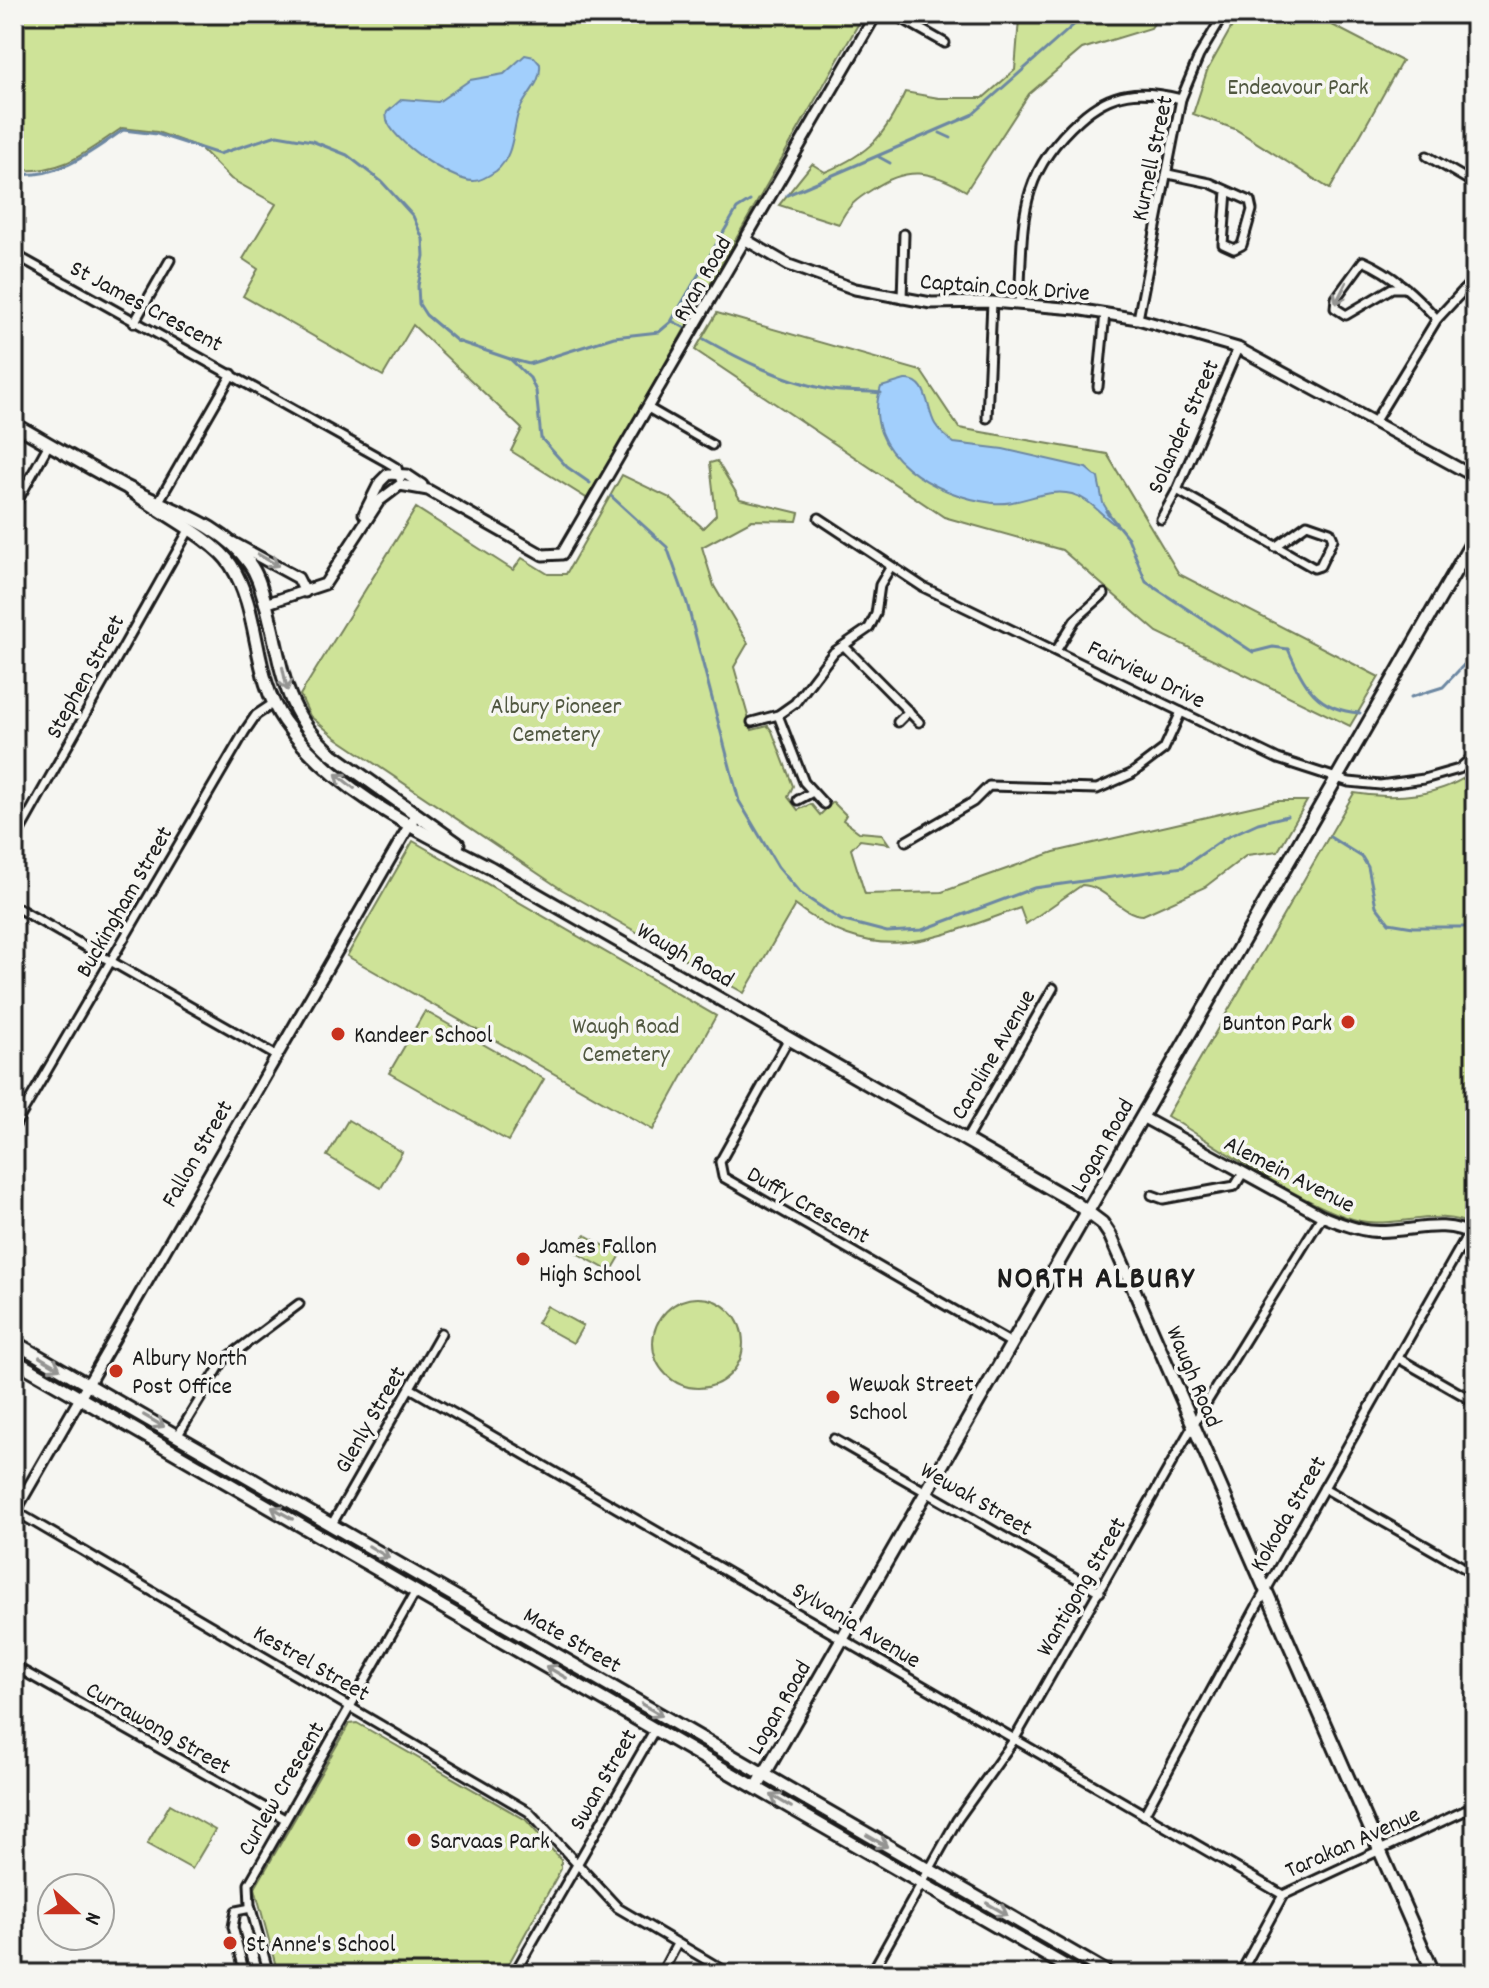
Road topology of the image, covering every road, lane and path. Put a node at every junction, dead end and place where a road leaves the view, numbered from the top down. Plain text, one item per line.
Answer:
1 (876, 14) edge
2 (894, 14) edge
3 (1224, 14) edge
4 (945, 43) dead end
5 (1181, 99) junction
6 (1427, 156) dead end
7 (1168, 174) junction
8 (1475, 184) edge
9 (1227, 191) junction
10 (904, 234) dead end
11 (746, 240) junction
12 (14, 254) edge
13 (170, 260) dead end
14 (14, 261) edge
15 (44, 271) junction
16 (1475, 278) edge
17 (1406, 288) junction
18 (902, 299) junction
19 (992, 302) junction
20 (1019, 304) junction
21 (1105, 313) junction
22 (1138, 319) junction
23 (1437, 319) junction
24 (134, 323) junction
25 (1238, 348) junction
26 (232, 374) junction
27 (1098, 387) dead end
28 (648, 408) junction
29 (987, 418) dead end
30 (1375, 421) junction
31 (14, 424) edge
32 (49, 444) junction
33 (712, 445) dead end
34 (400, 473) junction
35 (1475, 477) edge
36 (400, 485) junction
37 (129, 489) junction
38 (428, 490) junction
39 (1177, 490) junction
40 (159, 501) junction
41 (14, 507) edge
42 (819, 518) dead end
43 (1161, 519) dead end
44 (189, 530) junction
45 (222, 536) junction
46 (1475, 537) edge
47 (353, 539) junction
48 (1275, 547) junction
49 (555, 557) joint
50 (890, 568) junction
51 (305, 592) junction
52 (1104, 594) dead end
53 (265, 604) junction
54 (248, 609) junction
55 (844, 646) junction
56 (1056, 651) junction
57 (274, 703) junction
58 (909, 711) junction
59 (1181, 712) junction
60 (778, 715) junction
61 (752, 722) dead end
62 (898, 722) dead end
63 (919, 722) dead end
64 (1475, 755) edge
65 (1336, 778) junction
66 (811, 793) junction
67 (798, 800) dead end
68 (824, 804) dead end
69 (416, 814) junction
70 (409, 825) junction
71 (14, 841) edge
72 (906, 841) dead end
73 (491, 868) junction
74 (14, 906) edge
75 (111, 961) junction
76 (1053, 988) dead end
77 (789, 1038) junction
78 (275, 1055) junction
79 (1142, 1117) junction
80 (14, 1127) edge
81 (966, 1140) junction
82 (1243, 1173) junction
83 (1152, 1195) dead end
84 (1088, 1212) junction
85 (1322, 1216) junction
86 (1472, 1234) edge
87 (299, 1304) dead end
88 (441, 1333) dead end
89 (14, 1342) edge
90 (1013, 1344) junction
91 (1398, 1358) junction
92 (14, 1360) edge
93 (86, 1383) junction
94 (410, 1388) junction
95 (79, 1396) junction
96 (1475, 1402) edge
97 (1193, 1427) junction
98 (178, 1435) junction
99 (834, 1439) dead end
100 (1324, 1488) junction
101 (927, 1492) junction
102 (15, 1512) edge
103 (332, 1524) junction
104 (1475, 1574) edge
105 (416, 1591) junction
106 (1266, 1591) junction
107 (1100, 1592) junction
108 (843, 1638) junction
109 (14, 1666) edge
110 (349, 1707) junction
111 (655, 1729) junction
112 (1014, 1740) junction
113 (765, 1775) junction
114 (757, 1787) junction
115 (1475, 1806) edge
116 (1144, 1815) junction
117 (285, 1819) junction
118 (1380, 1850) junction
119 (576, 1863) junction
120 (929, 1871) junction
121 (921, 1884) junction
122 (1283, 1895) junction
123 (251, 1908) junction
124 (677, 1944) junction
125 (245, 1974) edge
126 (269, 1974) edge
127 (514, 1974) edge
128 (661, 1974) edge
129 (730, 1974) edge
130 (871, 1974) edge
131 (1079, 1974) edge
132 (1110, 1974) edge
133 (1240, 1974) edge
134 (1434, 1974) edge

1 - 11 street, Ryan Road
2 - 4 street
3 - 5 street, Kurnell Street
5 - 7 street, Kurnell Street
5 - 20 street
6 - 8 street
7 - 9 street
7 - 22 street, Kurnell Street
9 - 9 street
10 - 18 street
11 - 18 street, Captain Cook Drive
11 - 28 street, Ryan Road
12 - 15 street, St James Crescent
13 - 24 street
14 - 15 street, St James Crescent
15 - 24 street, St James Crescent
16 - 23 street
17 -> 17 street
17 - 23 street
18 - 19 street, Captain Cook Drive
19 - 20 street, Captain Cook Drive
19 - 29 street
20 - 21 street, Captain Cook Drive
21 - 22 street, Captain Cook Drive
21 - 27 street
22 - 25 street, Captain Cook Drive
23 - 30 street
24 - 26 street, St James Crescent
25 - 30 street, Captain Cook Drive
25 - 39 street, Solander Street
26 - 34 street, St James Crescent
26 - 40 street, St James Crescent
28 - 33 street
28 - 49 street, Ryan Road
30 - 35 street, Captain Cook Drive
31 - 32 main road
32 - 37 main road
32 - 41 street
34 - 36 street
34 - 38 street, St James Crescent
34 - 47 street
36 - 38 street, St James Crescent
36 - 47 street
37 - 40 main road, Waugh Road
37 - 44 main road, Waugh Road
38 - 49 street, St James Crescent
39 - 43 street, Solander Street
39 - 48 street
40 - 45 main road, Waugh Road
42 - 50 street, Fairview Drive
44 - 54 main road, Waugh Road
44 - 71 street, Stephen Street
45 -> 51 street
45 - 53 main road, Waugh Road
46 - 65 main road, Logan Road
47 - 51 street
48 - 48 street
50 - 55 street
50 - 56 street, Fairview Drive
51 - 53 street
52 - 56 street
53 - 54 main road
53 -> 69 main road, Waugh Road
54 - 57 main road, Waugh Road
55 - 58 street
55 - 60 street
56 - 59 street, Fairview Drive
70 -> 57 main road, Waugh Road
57 - 75 street, Buckingham Street
58 - 62 street
58 - 63 street
59 - 65 street, Fairview Drive
59 - 72 street
60 - 61 street
60 - 66 street
64 - 65 street, Fairview Drive
65 - 79 main road, Logan Road
66 - 67 street
66 - 68 street
69 - 70 street, Fallon Street
69 - 73 main road, Waugh Road
70 - 73 main road, Waugh Road
70 - 78 street, Fallon Street
73 - 77 main road, Waugh Road
74 - 75 street
75 - 78 street
75 - 80 street, Buckingham Street
76 - 81 street, Caroline Avenue
77 - 81 main road, Waugh Road
77 - 90 street, Duffy Crescent
78 - 93 street, Fallon Street
79 - 82 street, Alemein Avenue
79 - 84 main road, Logan Road
81 - 84 main road, Waugh Road
82 - 83 street
82 - 85 street, Alemein Avenue
84 - 90 main road, Logan Road
84 - 97 main road, Waugh Road
85 - 86 street, Alemein Avenue
85 - 97 street, Wantigong Street
86 - 91 street, Kokoda Street
87 - 98 street
88 - 94 street, Glenly Street
89 -> 93 main road, Mate Street
90 - 101 main road, Logan Road
91 - 96 street
91 - 100 street, Kokoda Street
92 - 95 main road, Mate Street
93 - 95 street, Fallon Street
93 -> 98 main road, Mate Street
94 - 103 street, Glenly Street
94 - 108 street, Sylvania Avenue
95 - 102 street, Fallon Street
105 -> 95 main road, Mate Street
97 - 106 main road, Waugh Road
97 - 107 street, Wantigong Street
98 - 103 main road, Mate Street
99 - 101 street, Wewak Street
100 - 104 street
100 - 106 street, Kokoda Street
101 - 107 street, Wewak Street
101 - 108 main road, Logan Road
102 - 110 street, Kestrel Street
103 -> 113 main road, Mate Street
105 - 110 street, Curlew Crescent
111 -> 105 main road, Mate Street
106 - 116 street, Kokoda Street
106 - 118 main road, Waugh Road
107 - 112 street, Wantigong Street
108 - 112 street, Sylvania Avenue
108 - 113 main road, Logan Road
109 - 117 street, Currawong Street
110 - 117 street, Curlew Crescent
110 - 119 street, Kestrel Street
111 - 114 main road, Mate Street
111 - 119 street, Swan Street
112 - 116 street, Sylvania Avenue
112 - 120 street, Wantigong Street
113 - 114 main road, Logan Road
113 -> 120 main road, Mate Street
121 -> 114 main road, Mate Street
115 - 118 street, Tarakan Avenue
116 - 122 street, Sylvania Avenue
117 - 123 street, Curlew Crescent
118 - 122 street, Tarakan Avenue
118 - 134 main road, Waugh Road
119 - 124 street, Kestrel Street
119 - 127 street, Swan Street
120 - 121 street, Wantigong Street
120 -> 132 main road, Mate Street
121 - 130 street, Wantigong Street
121 - 131 main road, Mate Street
122 - 133 street, Tarakan Avenue
123 - 125 street
123 - 126 street, Curlew Crescent
124 - 128 street
124 - 129 street, Kestrel Street

